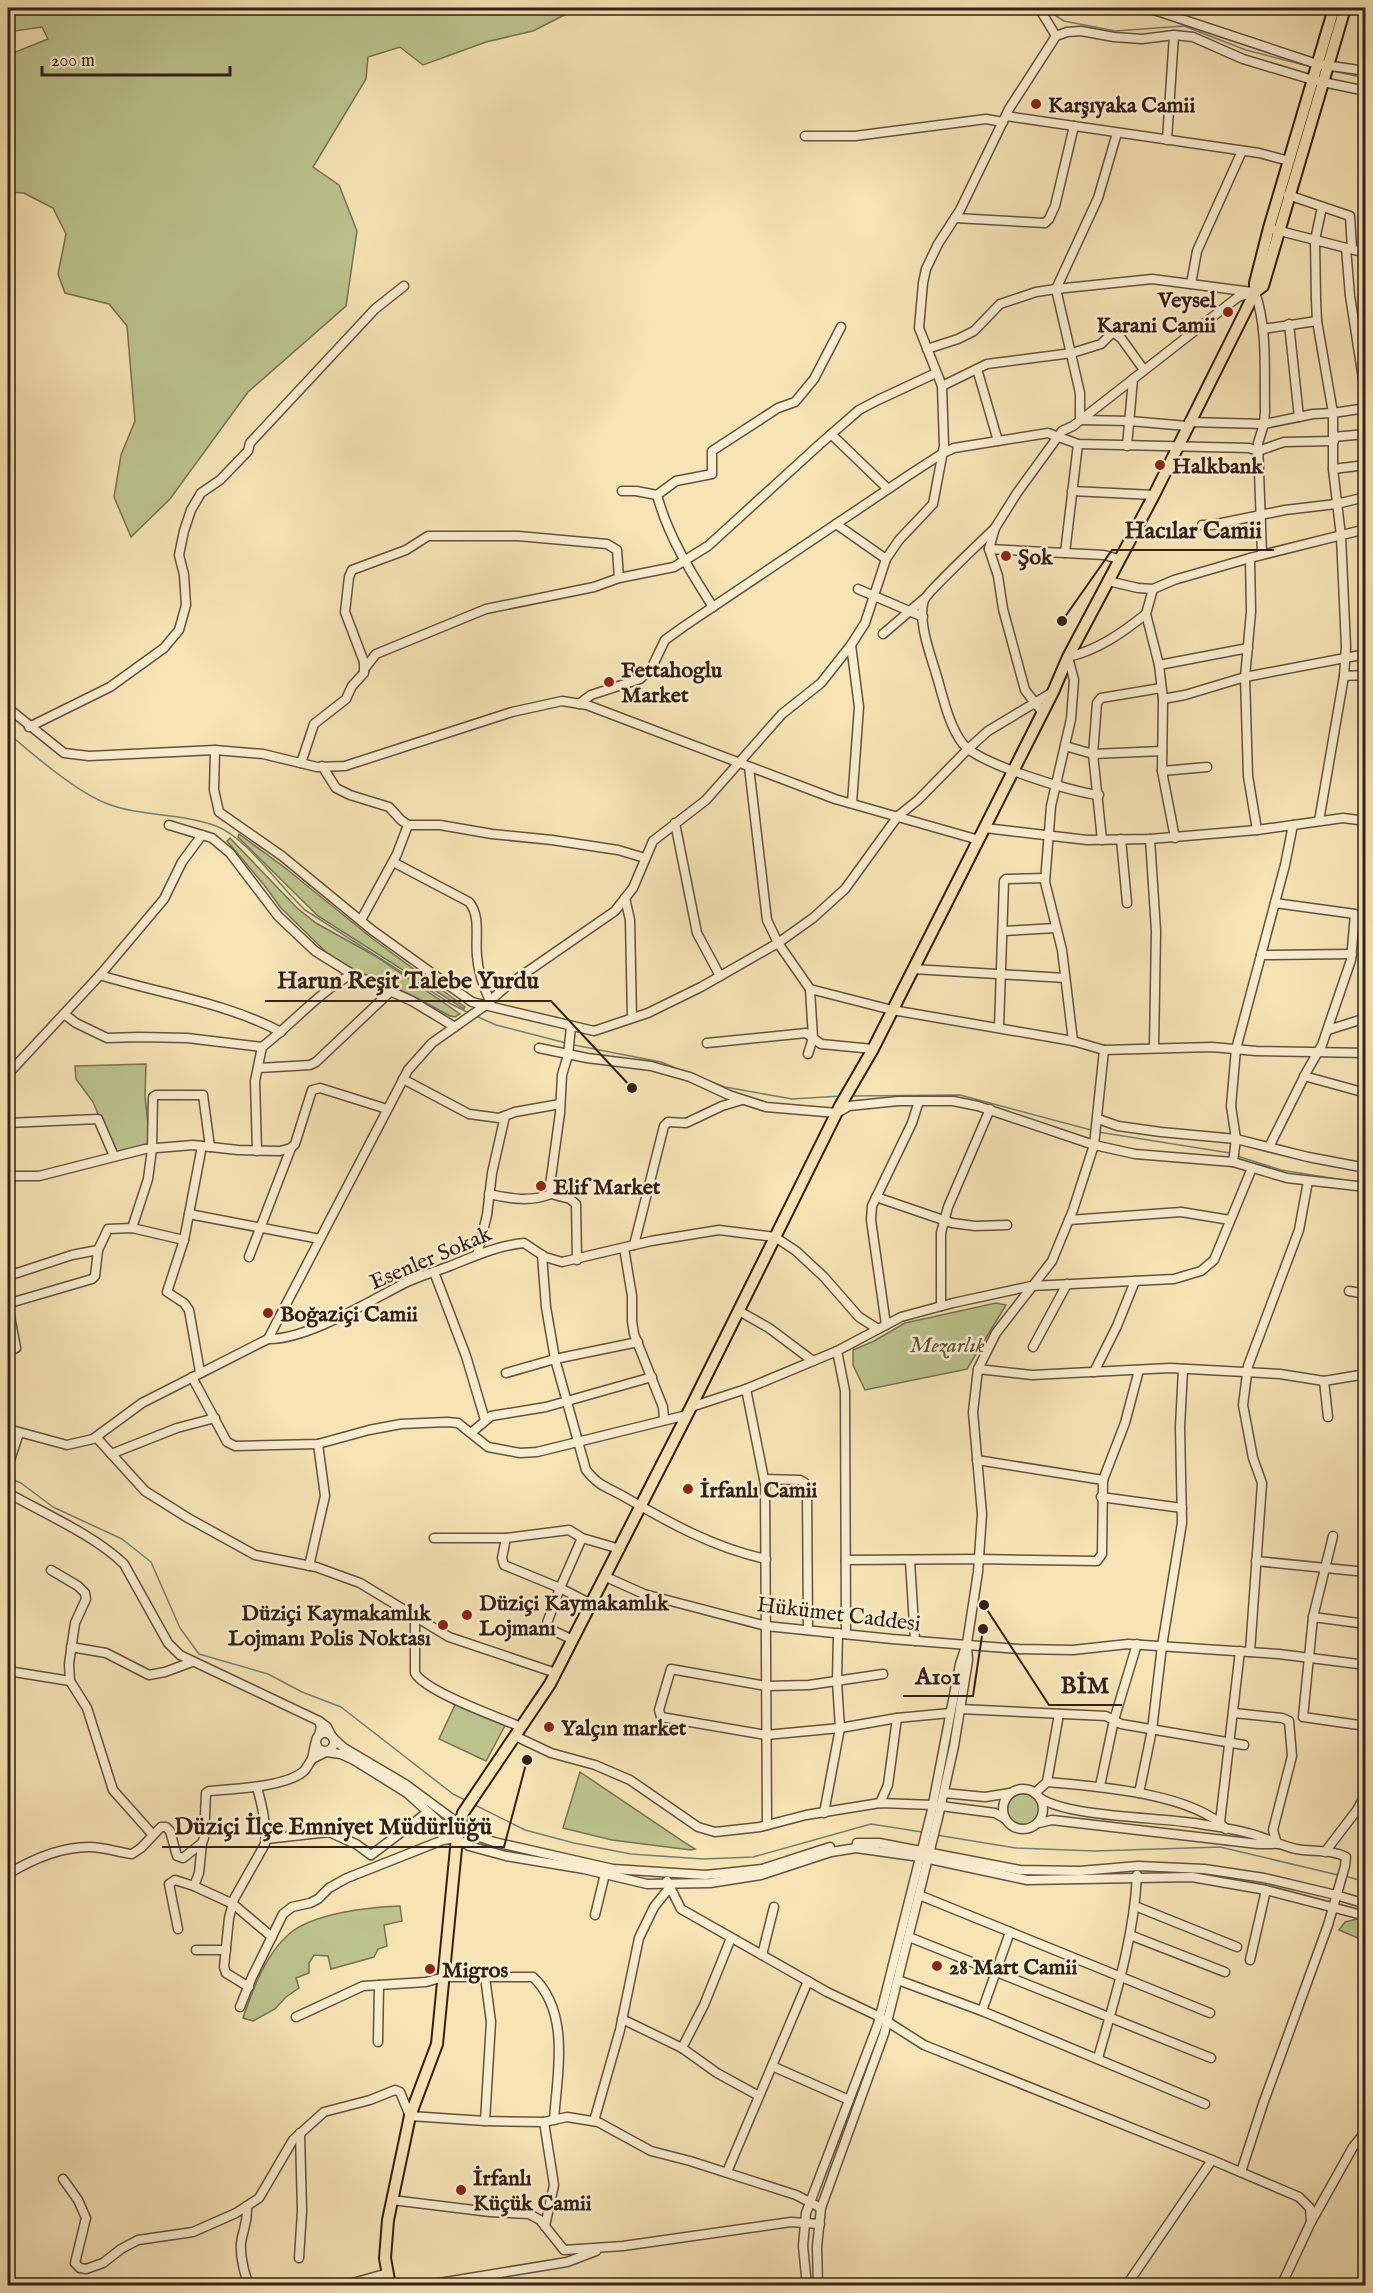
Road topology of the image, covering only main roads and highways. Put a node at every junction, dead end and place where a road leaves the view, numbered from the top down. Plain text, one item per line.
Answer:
1 (1334, 8) edge
2 (1345, 8) edge
3 (1320, 72) junction
4 (1273, 229) junction
5 (390, 2286) edge

1 - 3 main road
2 - 3 main road
3 - 4 main road
3 - 4 main road
4 - 5 main road

